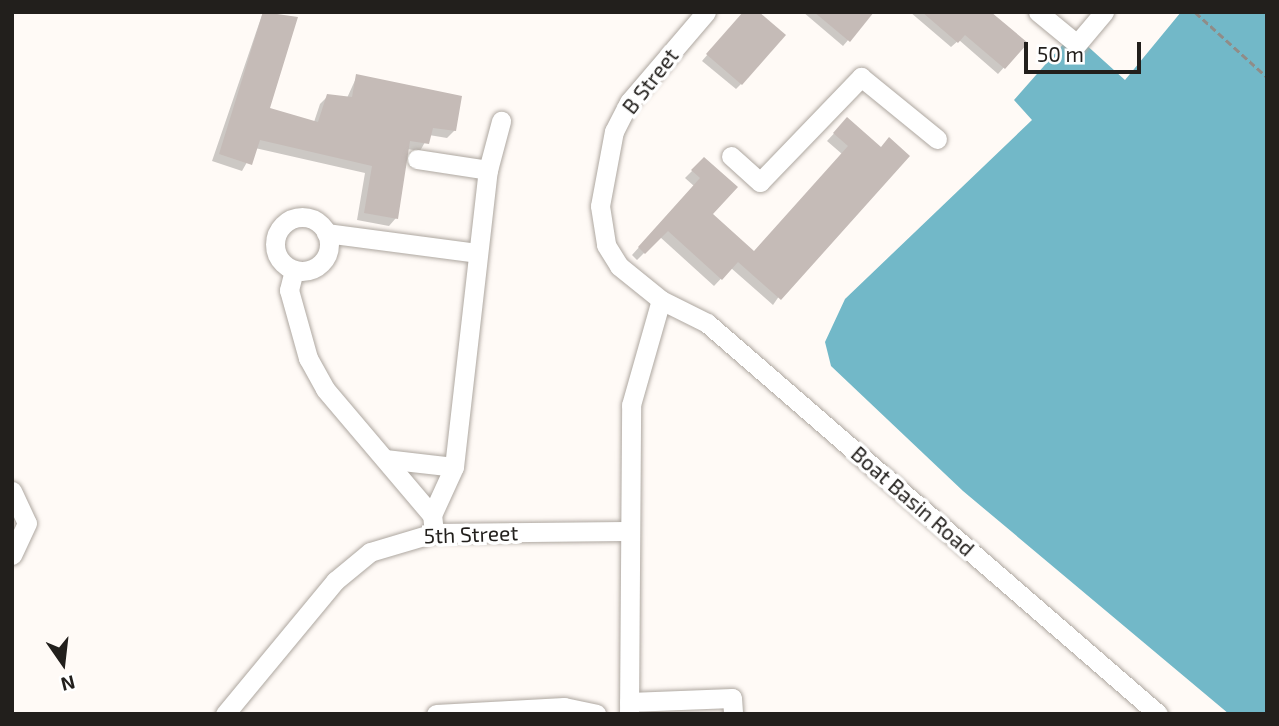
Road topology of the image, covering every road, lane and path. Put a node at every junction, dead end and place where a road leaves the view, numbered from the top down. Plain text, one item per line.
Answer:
1 (706, 12) edge
2 (1038, 12) edge
3 (1104, 12) edge
4 (1195, 12) edge
5 (1267, 77) edge
6 (501, 121) dead end
7 (937, 139) dead end
8 (731, 156) dead end
9 (417, 159) dead end
10 (488, 170) junction
11 (326, 233) junction
12 (477, 253) junction
13 (294, 270) junction
14 (660, 300) junction
15 (385, 459) junction
16 (454, 467) junction
17 (12, 491) edge
18 (433, 524) junction
19 (625, 531) junction
20 (12, 555) edge
21 (629, 708) edge
22 (230, 712) edge
23 (1155, 713) edge
24 (436, 714) edge
25 (596, 714) edge
26 (733, 714) edge

1 - 14 street, B Street
2 - 3 street
4 - 5 path
6 - 10 street
7 - 8 street
9 - 10 street
10 - 12 street
11 - 12 street
11 - 13 street
11 - 13 street
12 - 16 street
13 - 15 street
14 - 19 street
14 - 23 street, Boat Basin Road
15 - 16 street
15 - 18 street
16 - 18 street
17 - 20 street
18 - 19 street, 5th Street
18 - 22 street, 5th Street
19 - 21 street
21 - 26 street
24 - 25 street

